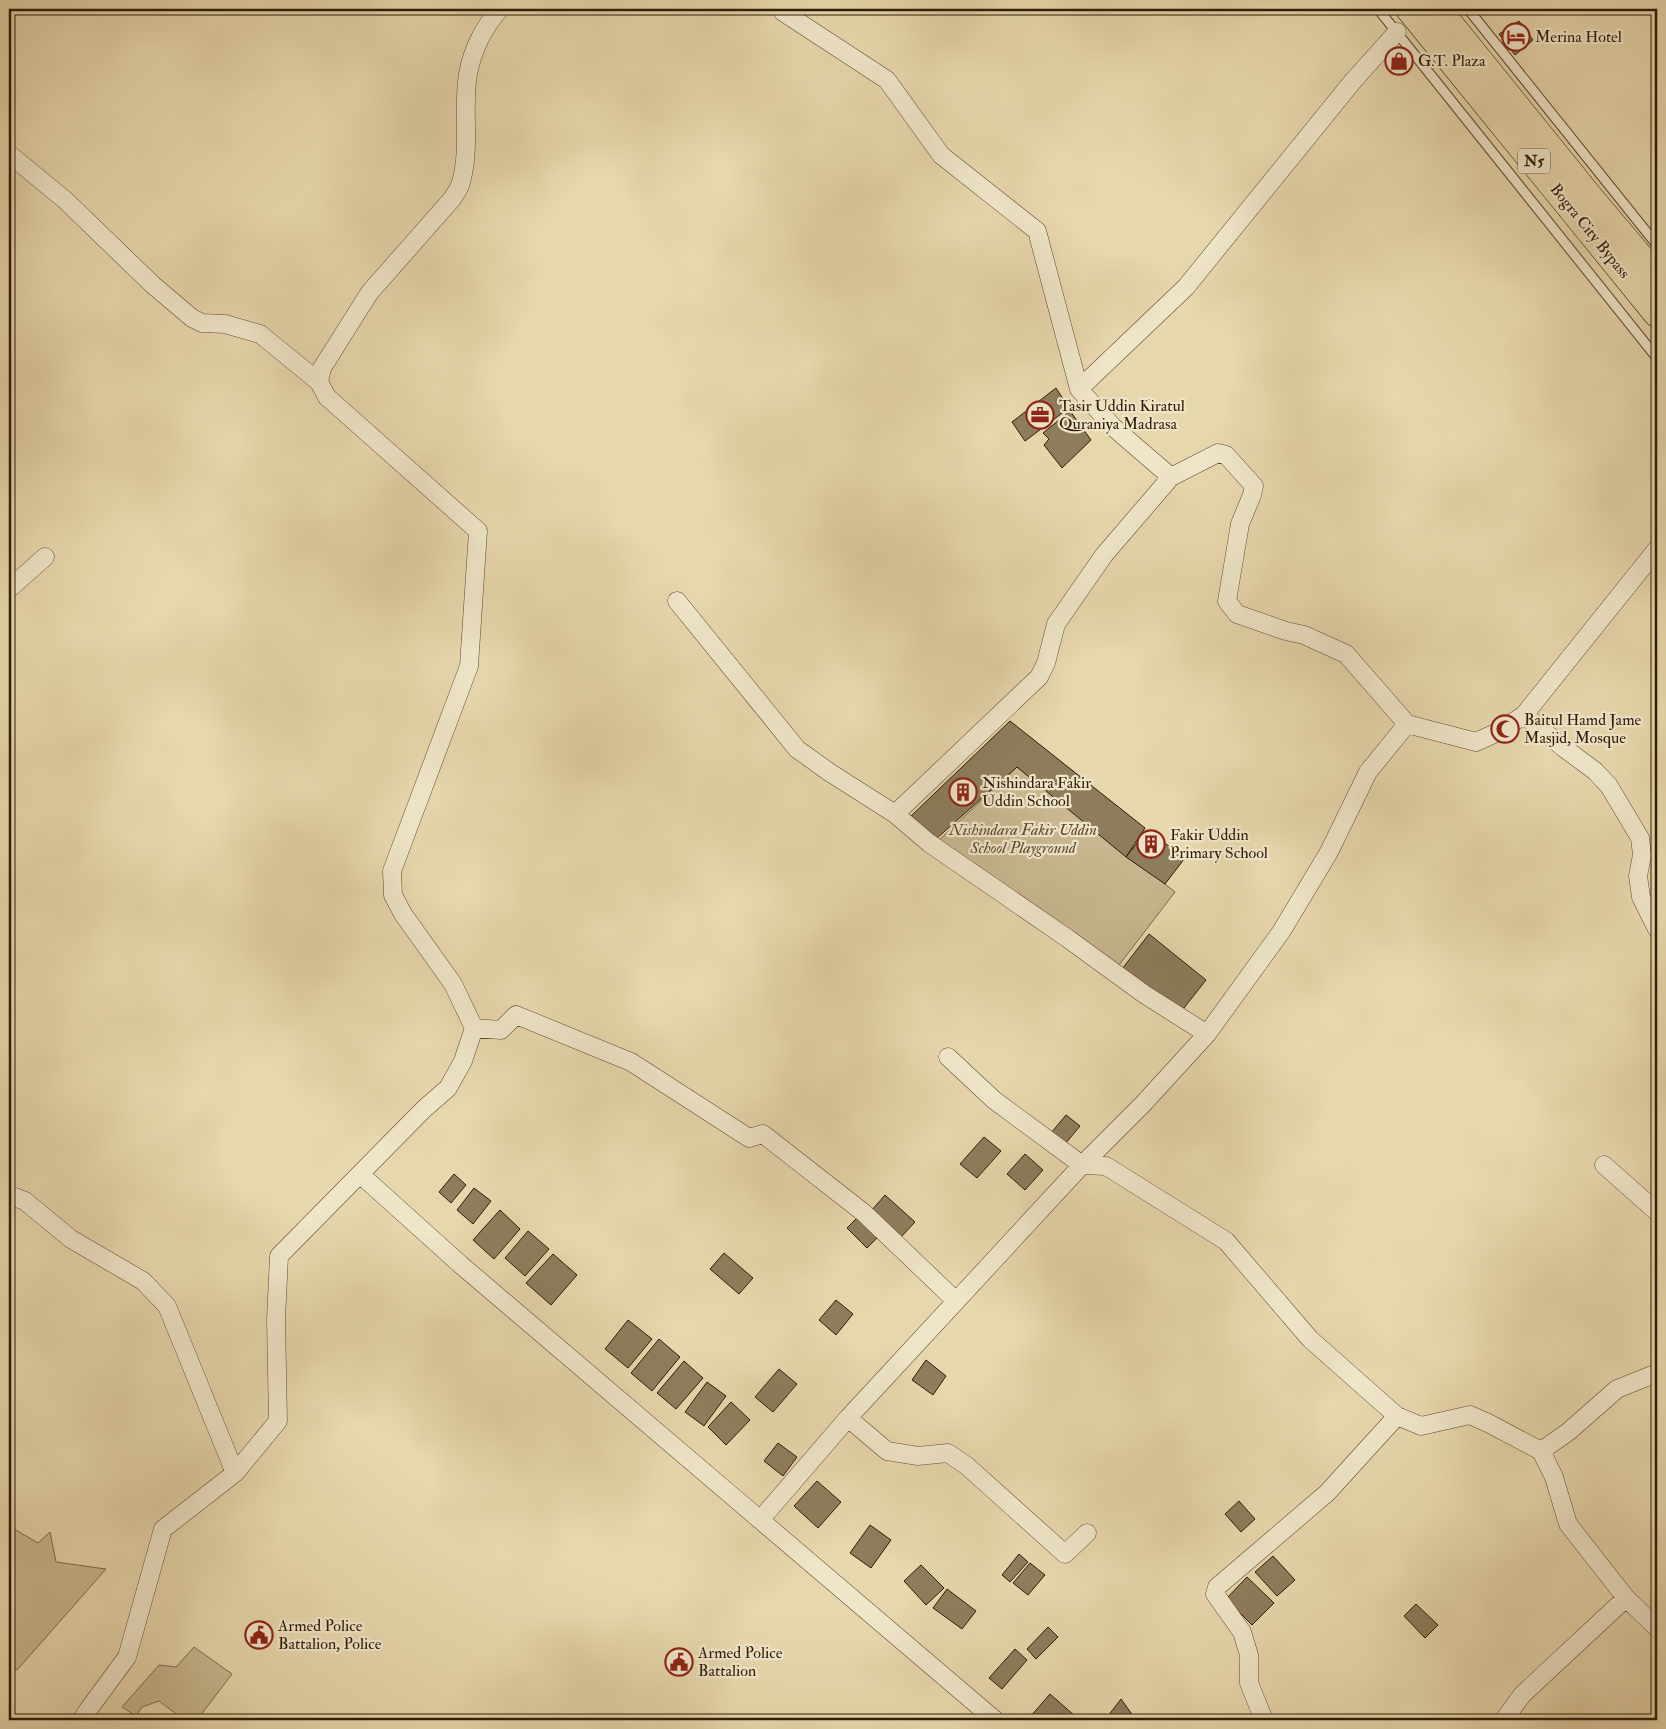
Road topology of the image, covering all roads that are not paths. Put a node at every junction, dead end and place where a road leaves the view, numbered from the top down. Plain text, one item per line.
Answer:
1 (500, 9) edge
2 (781, 9) edge
3 (1378, 9) edge
4 (1437, 9) edge
5 (1468, 9) edge
6 (1404, 20) edge
7 (9, 154) edge
8 (1657, 245) edge
9 (1657, 278) edge
10 (1657, 313) edge
11 (1657, 358) edge
12 (319, 382) junction
13 (1079, 389) junction
14 (1171, 477) junction
15 (1657, 549) edge
16 (45, 557) dead end
17 (9, 590) edge
18 (677, 601) dead end
19 (1524, 715) junction
20 (1407, 724) junction
21 (895, 814) junction
22 (1657, 929) edge
23 (474, 1028) junction
24 (1207, 1034) junction
25 (948, 1058) dead end
26 (1082, 1165) junction
27 (1604, 1165) dead end
28 (361, 1175) junction
29 (9, 1195) edge
30 (1657, 1212) edge
31 (956, 1301) junction
32 (1657, 1372) edge
33 (1396, 1416) junction
34 (848, 1418) junction
35 (1540, 1451) junction
36 (235, 1472) junction
37 (760, 1520) junction
38 (1087, 1532) dead end
39 (1626, 1598) junction
40 (1657, 1628) edge
41 (82, 1720) edge
42 (995, 1720) edge
43 (1264, 1720) edge
44 (1504, 1720) edge

1 - 12 street
2 - 13 street
3 - 6 lane
4 - 9 highway, Bogra City Bypass / N5
5 - 8 lane
6 - 10 highway, Bogra City Bypass / N5
6 - 11 lane
6 - 13 street
7 - 12 street
12 - 23 street
13 - 14 street
14 - 20 street
14 - 21 street
15 - 19 street
16 - 17 street
18 - 21 street
19 - 20 street
19 - 22 street
20 - 24 street
21 - 24 street
23 - 28 street
23 - 31 street
24 - 26 street
25 - 26 street
26 - 31 street
26 - 33 street
27 - 30 street
28 - 36 street
28 - 37 street
29 - 36 street
31 - 34 street
32 - 35 street
33 - 35 street
33 - 43 street
34 - 37 street
34 - 38 street
35 - 39 street
36 - 41 street
37 - 42 street
39 - 40 street
39 - 44 street

